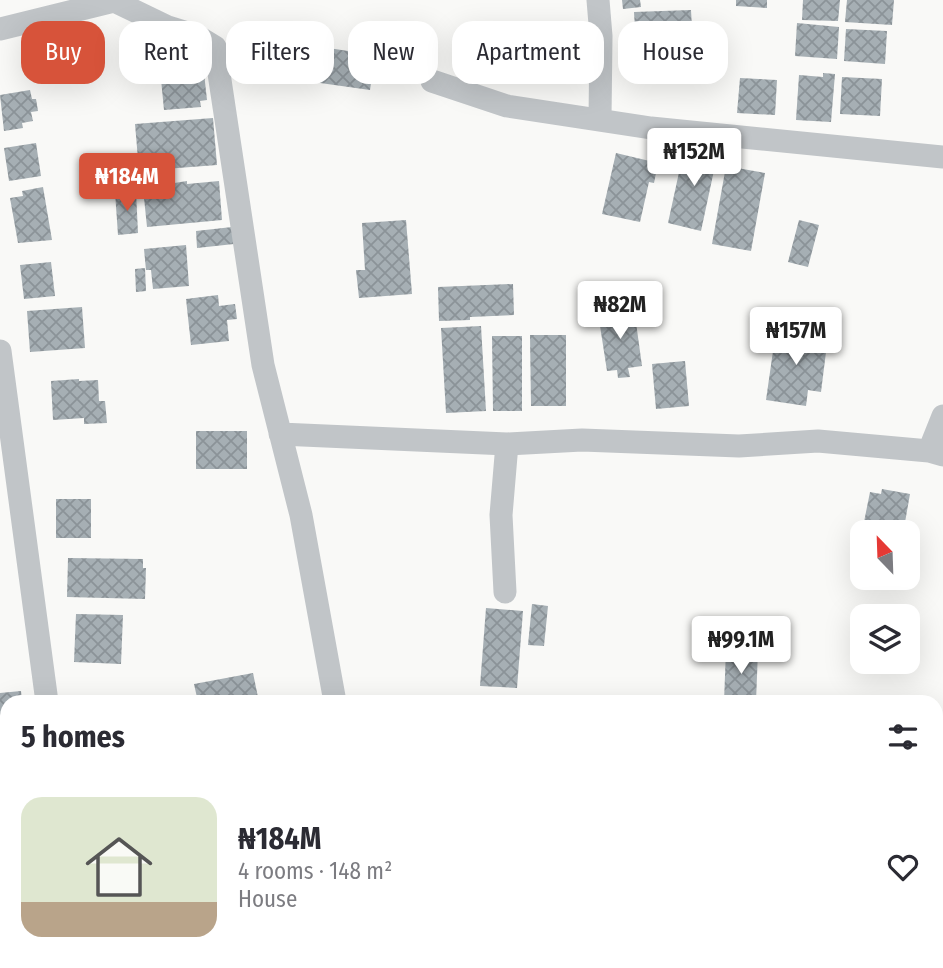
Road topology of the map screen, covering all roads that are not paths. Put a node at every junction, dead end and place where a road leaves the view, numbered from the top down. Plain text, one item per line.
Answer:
1 (598, 0) edge
2 (117, 1) edge
3 (0, 29) edge
4 (438, 83) edge
5 (600, 118) junction
6 (943, 157) edge
7 (0, 351) edge
8 (943, 416) edge
9 (280, 434) junction
10 (507, 444) junction
11 (936, 453) edge
12 (505, 592) dead end
13 (46, 695) edge
14 (334, 695) edge

1 - 5 street
2 - 3 street
2 - 9 street
4 - 5 street
5 - 6 street
7 - 13 street
8 - 11 street
9 - 10 street
9 - 14 street
10 - 11 street
10 - 12 street

